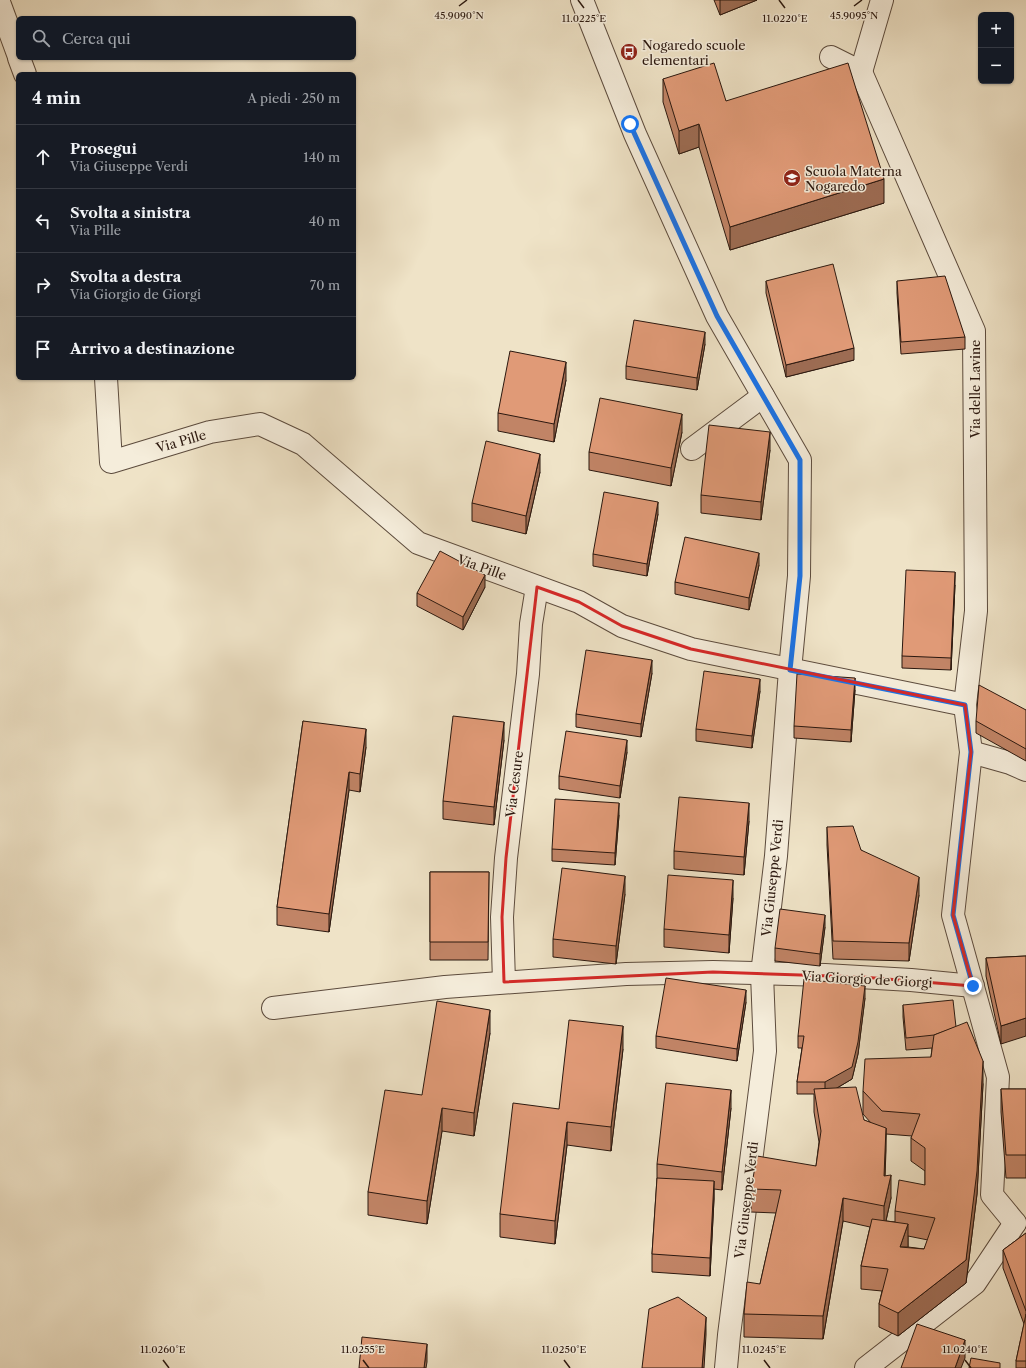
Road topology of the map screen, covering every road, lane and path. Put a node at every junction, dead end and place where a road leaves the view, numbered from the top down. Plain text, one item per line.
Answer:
1 (582, 0) edge
2 (882, 0) edge
3 (0, 5) edge
4 (16, 49) edge
5 (831, 57) dead end
6 (20, 60) edge
7 (24, 72) edge
8 (861, 72) junction
9 (106, 380) edge
10 (763, 396) junction
11 (692, 449) dead end
12 (537, 587) junction
13 (790, 670) junction
14 (965, 705) junction
15 (971, 752) junction
16 (1026, 770) edge
17 (762, 974) junction
18 (504, 982) junction
19 (973, 986) junction
20 (273, 1008) dead end
21 (1020, 1223) edge
22 (726, 1368) edge
23 (866, 1368) edge

1 - 10 street, Via Giuseppe Verdi
2 - 8 street
3 - 4 street
5 - 8 street
6 - 7 street
8 - 14 street, Via delle Lavine
9 - 12 street, Via Pille
10 - 11 street
10 - 13 street, Via Giuseppe Verdi
12 - 13 street, Via Pille
12 - 18 street, Via Cesure
13 - 14 street, Via Pille
13 - 17 street, Via Giuseppe Verdi
14 - 15 street
15 - 16 street
15 - 19 street
17 - 18 street
17 - 19 street, Via Giorgio de Giorgi
17 - 22 street, Via Giuseppe Verdi
18 - 20 street
19 - 21 street
21 - 23 street

